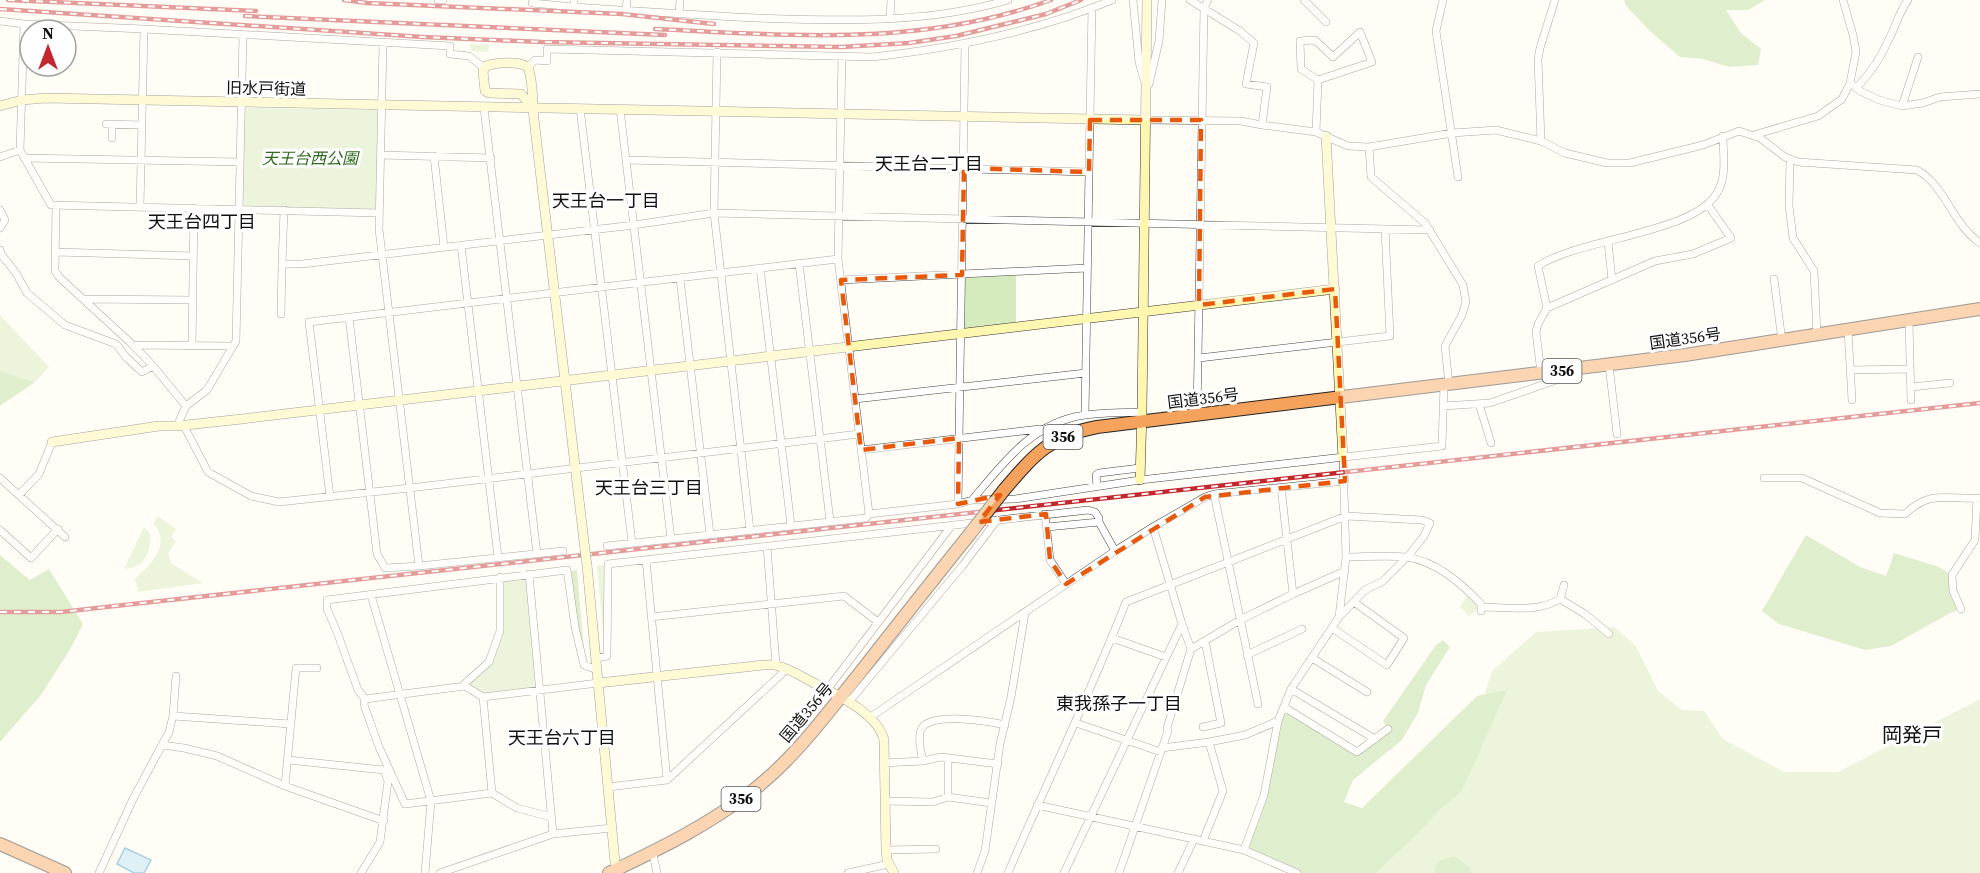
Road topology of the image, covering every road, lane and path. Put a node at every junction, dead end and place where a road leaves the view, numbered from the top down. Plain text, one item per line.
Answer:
1 (438, 0) edge
2 (443, 0) edge
3 (627, 0) edge
4 (680, 0) edge
5 (891, 0) edge
6 (1008, 0) edge
7 (1112, 0) edge
8 (1133, 0) edge
9 (1147, 0) edge
10 (1162, 0) edge
11 (1190, 0) edge
12 (1208, 0) edge
13 (1304, 0) edge
14 (1443, 0) edge
15 (1555, 0) edge
16 (1843, 0) edge
17 (1908, 0) edge
18 (532, 3) dead end
19 (574, 3) edge
20 (1204, 8) junction
21 (1092, 9) junction
22 (626, 10) junction
23 (679, 14) junction
24 (890, 18) junction
25 (0, 21) edge
26 (1326, 21) dead end
27 (18, 23) edge
28 (78, 26) edge
29 (144, 29) junction
30 (243, 34) junction
31 (383, 43) junction
32 (965, 44) junction
33 (717, 52) junction
34 (842, 56) junction
35 (1918, 57) dead end
36 (484, 68) junction
37 (528, 68) junction
38 (23, 78) edge
39 (1318, 80) junction
40 (1853, 85) junction
41 (1147, 90) junction
42 (1980, 94) edge
43 (22, 100) junction
44 (142, 100) junction
45 (241, 102) junction
46 (381, 105) junction
47 (0, 106) edge
48 (1902, 106) junction
49 (484, 108) junction
50 (533, 108) junction
51 (580, 108) junction
52 (620, 109) junction
53 (716, 111) junction
54 (840, 114) junction
55 (965, 117) junction
56 (1090, 120) junction
57 (1146, 120) junction
58 (1202, 120) junction
59 (142, 125) junction
60 (1263, 125) junction
61 (1316, 132) junction
62 (1452, 133) junction
63 (1754, 135) junction
64 (1326, 136) junction
65 (1723, 136) junction
66 (112, 138) dead end
67 (1541, 141) junction
68 (1369, 147) junction
69 (20, 150) junction
70 (381, 155) junction
71 (434, 156) junction
72 (0, 158) edge
73 (24, 158) junction
74 (491, 158) junction
75 (1790, 159) junction
76 (141, 160) junction
77 (626, 160) junction
78 (240, 162) junction
79 (715, 162) junction
80 (839, 165) junction
81 (964, 168) junction
82 (1089, 172) junction
83 (1458, 177) dead end
84 (56, 205) junction
85 (1708, 205) junction
86 (140, 207) junction
87 (194, 208) junction
88 (239, 209) junction
89 (0, 210) edge
90 (284, 210) junction
91 (379, 213) junction
92 (714, 213) junction
93 (838, 216) junction
94 (963, 218) junction
95 (1088, 222) junction
96 (1145, 223) junction
97 (1200, 224) junction
98 (633, 225) junction
99 (1332, 227) junction
100 (0, 228) edge
101 (1385, 229) junction
102 (594, 230) junction
103 (1430, 230) junction
104 (548, 235) junction
105 (500, 240) junction
106 (1608, 242) junction
107 (1980, 243) edge
108 (461, 245) junction
109 (444, 247) junction
110 (0, 250) edge
111 (56, 252) junction
112 (382, 255) junction
113 (193, 256) junction
114 (838, 259) junction
115 (799, 263) junction
116 (282, 264) junction
117 (759, 268) junction
118 (1088, 268) junction
119 (721, 273) junction
120 (962, 274) junction
121 (680, 279) junction
122 (1774, 279) dead end
123 (841, 280) junction
124 (1612, 280) junction
125 (640, 282) junction
126 (601, 286) junction
127 (1335, 289) junction
128 (554, 292) junction
129 (507, 298) junction
130 (83, 299) junction
131 (192, 300) junction
132 (468, 303) junction
133 (1199, 305) junction
134 (1547, 308) junction
135 (1980, 309) edge
136 (1143, 311) junction
137 (388, 312) junction
138 (281, 314) dead end
139 (349, 317) junction
140 (1087, 318) junction
141 (1909, 322) junction
142 (1848, 331) junction
143 (961, 333) junction
144 (1817, 335) junction
145 (1782, 341) junction
146 (1338, 343) junction
147 (133, 345) junction
148 (192, 346) junction
149 (232, 346) junction
150 (849, 347) junction
151 (809, 351) junction
152 (770, 356) junction
153 (1199, 358) junction
154 (730, 361) junction
155 (1610, 364) junction
156 (153, 366) junction
157 (690, 366) junction
158 (1910, 369) junction
159 (1564, 370) junction
160 (1850, 370) junction
161 (651, 371) junction
162 (1086, 373) junction
163 (1542, 373) junction
164 (612, 376) junction
165 (565, 381) junction
166 (1950, 383) dead end
167 (1447, 385) junction
168 (517, 386) junction
169 (960, 387) junction
170 (1911, 387) junction
171 (478, 391) junction
172 (1341, 397) junction
173 (855, 399) junction
174 (399, 400) junction
175 (1852, 400) dead end
176 (1911, 400) dead end
177 (1479, 404) junction
178 (359, 405) junction
179 (186, 406) junction
180 (1443, 406) junction
181 (320, 410) junction
182 (1085, 415) junction
183 (1197, 415) junction
184 (1142, 417) junction
185 (180, 426) junction
186 (1045, 429) junction
187 (859, 434) junction
188 (1617, 434) dead end
189 (959, 438) junction
190 (820, 439) junction
191 (52, 442) joint
192 (781, 443) junction
193 (1491, 443) dead end
194 (740, 448) junction
195 (861, 450) junction
196 (701, 453) junction
197 (661, 458) junction
198 (1343, 458) junction
199 (622, 462) junction
200 (575, 468) junction
201 (1140, 468) junction
202 (528, 474) junction
203 (0, 478) edge
204 (1764, 478) dead end
205 (489, 479) junction
206 (1140, 480) junction
207 (1345, 481) junction
208 (1097, 486) junction
209 (1281, 487) junction
210 (410, 488) junction
211 (370, 492) junction
212 (1214, 494) junction
213 (20, 495) junction
214 (330, 497) junction
215 (1978, 498) edge
216 (972, 500) junction
217 (958, 504) junction
218 (869, 514) junction
219 (1045, 514) junction
220 (1346, 516) junction
221 (997, 520) junction
222 (830, 522) junction
223 (1099, 522) junction
224 (791, 525) junction
225 (952, 525) junction
226 (1047, 527) junction
227 (1153, 527) junction
228 (58, 530) junction
229 (750, 530) junction
230 (0, 531) edge
231 (710, 534) junction
232 (65, 537) dead end
233 (671, 539) junction
234 (1287, 539) junction
235 (632, 543) junction
236 (607, 546) dead end
237 (766, 546) junction
238 (563, 551) dead end
239 (1115, 551) junction
240 (537, 554) junction
241 (498, 557) junction
242 (1346, 557) junction
243 (1407, 557) junction
244 (646, 560) junction
245 (1228, 562) junction
246 (419, 566) junction
247 (1345, 571) junction
248 (529, 573) junction
249 (500, 577) junction
250 (1066, 584) junction
251 (1170, 584) junction
252 (1564, 585) dead end
253 (1293, 594) junction
254 (371, 595) junction
255 (1560, 599) junction
256 (1354, 602) junction
257 (771, 604) junction
258 (1961, 609) dead end
259 (1025, 613) junction
260 (651, 617) junction
261 (1340, 617) junction
262 (1240, 620) junction
263 (878, 622) junction
264 (1182, 624) junction
265 (1332, 628) junction
266 (1302, 629) dead end
267 (1609, 633) dead end
268 (1112, 638) junction
269 (1205, 641) junction
270 (1191, 649) junction
271 (1247, 655) junction
272 (1166, 657) junction
273 (596, 658) junction
274 (1312, 658) junction
275 (776, 665) junction
276 (317, 668) dead end
277 (787, 669) junction
278 (597, 670) junction
279 (176, 676) dead end
280 (657, 676) junction
281 (598, 683) junction
282 (461, 687) junction
283 (1291, 689) junction
284 (539, 690) junction
285 (827, 690) junction
286 (1367, 692) dead end
287 (400, 693) junction
288 (483, 697) junction
289 (365, 699) junction
290 (845, 699) junction
291 (1258, 704) dead end
292 (1284, 706) junction
293 (173, 716) junction
294 (869, 718) junction
295 (1278, 721) junction
296 (1076, 723) junction
297 (291, 724) junction
298 (1005, 725) junction
299 (1203, 727) dead end
300 (1388, 729) dead end
301 (1376, 739) junction
302 (1127, 740) junction
303 (1209, 742) junction
304 (162, 745) junction
305 (1161, 750) junction
306 (948, 758) junction
307 (288, 760) junction
308 (923, 761) junction
309 (884, 763) junction
310 (998, 764) junction
311 (667, 780) junction
312 (285, 786) junction
313 (608, 788) junction
314 (492, 793) junction
315 (948, 797) junction
316 (431, 801) junction
317 (885, 801) junction
318 (991, 803) junction
319 (1037, 805) junction
320 (551, 817) junction
321 (1091, 817) junction
322 (384, 822) junction
323 (1135, 826) junction
324 (612, 828) junction
325 (552, 834) junction
326 (1194, 839) junction
327 (1203, 841) junction
328 (0, 844) edge
329 (936, 849) dead end
330 (886, 850) junction
331 (1244, 850) junction
332 (653, 854) junction
333 (892, 870) edge
334 (57, 872) edge
335 (614, 872) edge
336 (99, 873) edge
337 (361, 873) edge
338 (425, 873) edge
339 (440, 873) edge
340 (657, 873) edge
341 (848, 873) edge
342 (978, 873) edge
343 (1008, 873) edge
344 (1064, 873) edge
345 (1119, 873) edge
346 (1178, 873) edge
347 (1297, 873) edge

1 - 2 street
3 - 22 street
4 - 23 street
5 - 24 street
6 - 24 street
7 - 21 street
8 - 41 street
9 - 41 street
10 - 41 street
11 - 20 street
12 - 20 street
13 - 26 street
14 - 62 street
15 - 67 street
16 - 40 street
17 - 40 street
18 - 19 street
19 - 22 street
20 - 58 street
20 - 60 street
21 - 32 street
21 - 56 street
22 - 23 street
23 - 24 street
25 - 27 street
28 - 29 street
29 - 30 street
29 - 44 street
30 - 31 street
30 - 45 street
31 - 36 street
31 - 46 street
32 - 34 street
32 - 55 street
33 - 34 street
33 - 37 street
33 - 53 street
34 - 54 street
35 - 48 street
36 - 37 street
36 - 50 street
37 - 50 street
38 - 43 street
39 - 39 street
39 - 61 street
40 - 48 street
40 - 63 street
41 - 57 street
42 - 48 street
43 - 44 street, 旧水戸街道
43 - 47 street, 旧水戸街道
43 - 69 street
44 - 45 street, 旧水戸街道
44 - 59 street
45 - 46 street, 旧水戸街道
45 - 78 street
46 - 49 street, 旧水戸街道
46 - 70 street
49 - 50 street, 旧水戸街道
49 - 74 street
50 - 51 street, 旧水戸街道
50 - 104 street
51 - 52 street, 旧水戸街道
51 - 102 street
52 - 53 street, 旧水戸街道
52 - 77 street
53 - 54 street, 旧水戸街道
53 - 79 street
54 - 55 street, 旧水戸街道
54 - 80 street
55 - 56 street, 旧水戸街道
55 - 81 street
56 - 57 street, 旧水戸街道
56 - 82 street
57 - 58 street
57 - 96 street
58 - 60 street
58 - 97 street
59 - 66 street
59 - 76 street
60 - 61 street
61 - 64 street
62 - 67 street
62 - 68 street
62 - 83 street
63 - 65 street
63 - 75 street
64 - 68 street
64 - 99 street
65 - 67 street
65 - 85 street
68 - 103 street
69 - 72 street
69 - 73 street
70 - 71 street
70 - 91 street
71 - 74 street
71 - 109 street
73 - 76 street
73 - 84 street
74 - 105 street
75 - 107 street
75 - 144 street
76 - 78 street
76 - 86 street
77 - 79 street
77 - 98 street
78 - 88 street
79 - 80 street
79 - 92 street
80 - 81 street
80 - 93 street
81 - 82 street
81 - 94 street
82 - 95 street
84 - 86 street
84 - 111 street
85 - 106 street
85 - 124 street
86 - 87 street
87 - 88 street
87 - 113 street
88 - 90 street
88 - 149 street
89 - 100 street
90 - 91 street
90 - 116 street
91 - 112 street
92 - 93 street
92 - 98 street
92 - 119 street
93 - 94 street
93 - 114 street
94 - 95 street
94 - 120 street
95 - 96 street
95 - 118 street
96 - 97 street
96 - 136 street
97 - 99 street
97 - 133 street
98 - 102 street
98 - 125 street
99 - 101 street
99 - 127 street
101 - 103 street
101 - 146 street
102 - 104 street
102 - 126 street
103 - 167 street
104 - 105 street
104 - 128 street
105 - 108 street
105 - 129 street
106 - 124 street
106 - 134 street
108 - 109 street
108 - 132 street
109 - 112 street
110 - 156 street
111 - 113 street
111 - 130 street
112 - 116 street
112 - 137 street
113 - 131 street
114 - 115 street
114 - 123 street
115 - 117 street
115 - 151 street
116 - 138 street
117 - 119 street
117 - 152 street
118 - 120 street
118 - 140 street
119 - 121 street
119 - 154 street
120 - 123 street
120 - 143 street
121 - 125 street
121 - 157 street
122 - 145 street
123 - 150 street
124 - 134 street
125 - 126 street
125 - 161 street
126 - 128 street
126 - 164 street
127 - 133 street
127 - 146 street
128 - 129 street
128 - 165 street
129 - 132 street
129 - 168 street
130 - 131 street
130 - 147 street
131 - 148 street
132 - 137 street
132 - 171 street
133 - 136 street
133 - 153 street
134 - 163 street
135 - 141 highway, 国道356号 / 356
136 - 140 street
136 - 184 street
137 - 139 street
137 - 174 street
139 - 178 street
139 - 181 street
140 - 143 street
140 - 162 street
141 - 142 highway, 国道356号 / 356
141 - 158 street
142 - 144 highway, 国道356号 / 356
142 - 160 street
143 - 150 street
143 - 169 street
144 - 145 highway, 国道356号 / 356
145 - 155 highway, 国道356号 / 356
146 - 153 street
146 - 172 street
147 - 148 street
147 - 156 street
148 - 149 street
149 - 179 street
150 - 151 street
150 - 173 street
151 - 152 street
151 - 190 street
152 - 154 street
152 - 192 street
153 - 183 street
154 - 157 street
154 - 194 street
155 - 159 highway, 国道356号 / 356
155 - 188 street
156 - 179 street
157 - 161 street
157 - 196 street
158 - 160 street
158 - 170 street
159 - 163 highway, 国道356号 / 356
159 - 177 street
160 - 175 street
161 - 164 street
161 - 197 street
162 - 169 street
162 - 182 street
163 - 167 highway, 国道356号 / 356
164 - 165 street
164 - 199 street
165 - 168 street
165 - 200 street
166 - 170 street
167 - 172 highway, 国道356号 / 356
167 - 180 street
168 - 171 street
168 - 202 street
169 - 173 street
169 - 189 street
170 - 176 street
171 - 174 street
171 - 205 street
172 - 183 highway, 国道356号 / 356
172 - 198 street
173 - 187 street
174 - 178 street
174 - 210 street
177 - 180 street
177 - 193 street
178 - 181 street
178 - 211 street
179 - 185 street
180 - 198 street
181 - 185 street
181 - 214 street
182 - 184 street
182 - 186 street
183 - 184 highway, 国道356号 / 356
184 - 201 street
184 - 290 highway, 国道356号 / 356, bridge
185 - 191 street
185 - 214 street
186 - 189 street
186 - 216 street
187 - 190 street
187 - 195 street
189 - 195 street
189 - 217 street
190 - 192 street
190 - 222 street
191 - 213 street
192 - 194 street
192 - 224 street
194 - 196 street
194 - 229 street
195 - 218 street
196 - 197 street
196 - 231 street
197 - 199 street
197 - 233 street
198 - 206 street
198 - 207 street
199 - 200 street
199 - 235 street
200 - 202 street
200 - 273 street, bridge
201 - 206 street
201 - 208 street
202 - 205 street
202 - 240 street
203 - 213 street
204 - 215 street
205 - 210 street
205 - 241 street
206 - 208 street
207 - 209 street
207 - 220 street
208 - 216 street
209 - 212 street
209 - 234 street
210 - 211 street
210 - 246 street
211 - 214 street
211 - 246 street
212 - 227 street
212 - 245 street
213 - 228 street
215 - 258 street
216 - 217 street
217 - 218 street
218 - 222 street
219 - 221 street
219 - 223 street
219 - 226 street
220 - 234 street
220 - 242 street
220 - 243 street
221 - 225 street
221 - 290 street
222 - 224 street
223 - 226 street
223 - 239 street
224 - 229 street
225 - 237 street
225 - 263 street
226 - 250 street
227 - 239 street
227 - 251 street
228 - 230 street
228 - 232 street
229 - 231 street
231 - 233 street
233 - 235 street
234 - 245 street
234 - 253 street
235 - 236 street
237 - 244 street
237 - 257 street
238 - 240 street
239 - 250 street
240 - 241 street
241 - 246 street
242 - 243 street
242 - 247 street
243 - 255 street
243 - 256 street
244 - 260 street
244 - 273 street
245 - 251 street
245 - 262 street
247 - 253 street
247 - 261 street
248 - 249 street
248 - 278 street
248 - 284 street
249 - 254 street
249 - 282 street
250 - 259 street
251 - 264 street
251 - 268 street
252 - 255 street
253 - 262 street
254 - 287 street
254 - 289 street
255 - 267 street
256 - 261 street
256 - 265 street
257 - 260 street
257 - 263 street
257 - 275 street
259 - 294 street
259 - 298 street
260 - 280 street
261 - 265 street
262 - 269 street
262 - 271 street
263 - 285 street
264 - 270 street
264 - 272 street
265 - 274 street
266 - 271 street
268 - 272 street
268 - 296 street
269 - 270 street
269 - 299 street
270 - 305 street
271 - 291 street
272 - 302 street
273 - 278 street
274 - 283 street
274 - 286 street
275 - 277 street
275 - 280 street
276 - 297 street
277 - 285 street
277 - 311 street
278 - 281 street
279 - 293 street
280 - 281 street
280 - 311 street
281 - 284 street
281 - 313 street
282 - 287 street
282 - 288 street
283 - 292 street
283 - 301 street
284 - 288 street
284 - 320 street
285 - 290 street
287 - 289 street
287 - 316 street
288 - 314 street
289 - 316 street
290 - 294 street
290 - 332 highway, 国道356号 / 356
292 - 295 street
292 - 301 street
293 - 297 street
293 - 304 street
294 - 309 street
295 - 303 street
295 - 331 street
296 - 302 street
296 - 319 street
297 - 307 street
298 - 308 street
298 - 310 street
300 - 301 street
302 - 305 street
302 - 321 street
303 - 305 street
303 - 327 street
304 - 312 street
304 - 336 street
305 - 323 street
306 - 308 street
306 - 310 street
306 - 315 street
307 - 312 street
307 - 322 street
308 - 309 street
309 - 317 street
310 - 318 street
311 - 313 street
312 - 322 street
313 - 324 street
314 - 316 street
314 - 320 street
315 - 317 street
315 - 318 street
316 - 338 street
317 - 330 street
318 - 342 street
319 - 321 street
319 - 343 street
320 - 325 street
321 - 323 street
321 - 344 street
322 - 337 street
323 - 326 street
323 - 345 street
324 - 325 street
324 - 335 street
325 - 339 street
326 - 327 street
326 - 346 street
327 - 331 street
328 - 334 highway
329 - 330 street
330 - 333 street
331 - 347 street
332 - 335 highway, 国道356号 / 356
332 - 340 street
333 - 341 street

